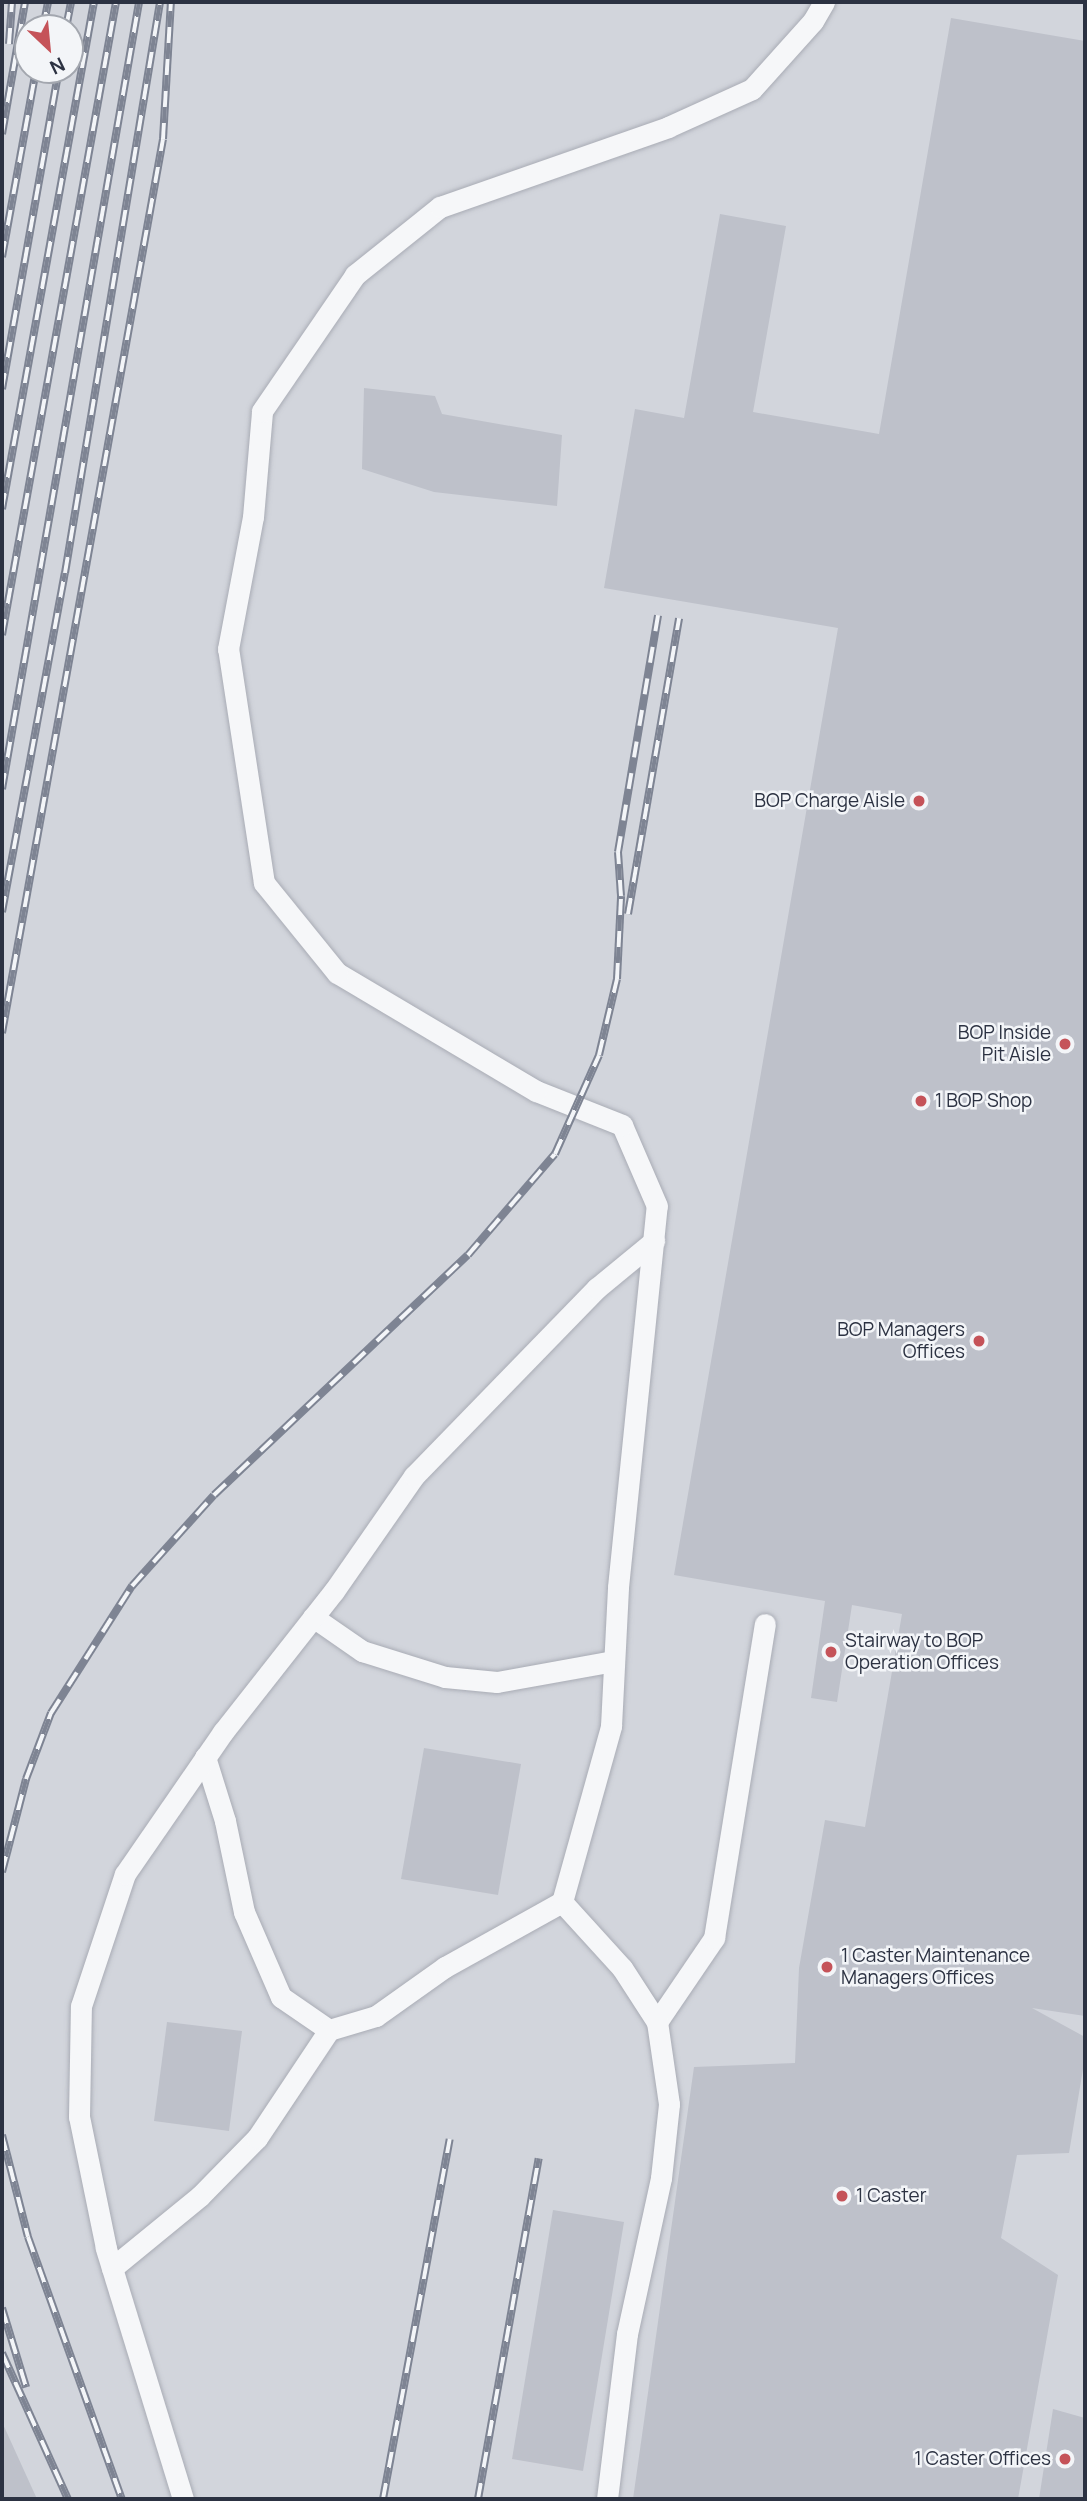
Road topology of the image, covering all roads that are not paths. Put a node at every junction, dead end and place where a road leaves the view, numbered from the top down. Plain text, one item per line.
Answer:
1 (824, 2) edge
2 (653, 1241) junction
3 (313, 1617) junction
4 (765, 1624) dead end
5 (614, 1661) junction
6 (205, 1758) junction
7 (562, 1902) junction
8 (657, 2022) junction
9 (330, 2030) junction
10 (112, 2268) junction
11 (183, 2499) edge
12 (607, 2499) edge

1 - 2 lane
2 - 3 lane
2 - 5 lane
3 - 5 lane
3 - 6 lane
4 - 8 lane
5 - 7 lane
6 - 9 lane
6 - 10 lane
7 - 8 lane
7 - 9 lane
8 - 12 lane
9 - 10 lane
10 - 11 lane

